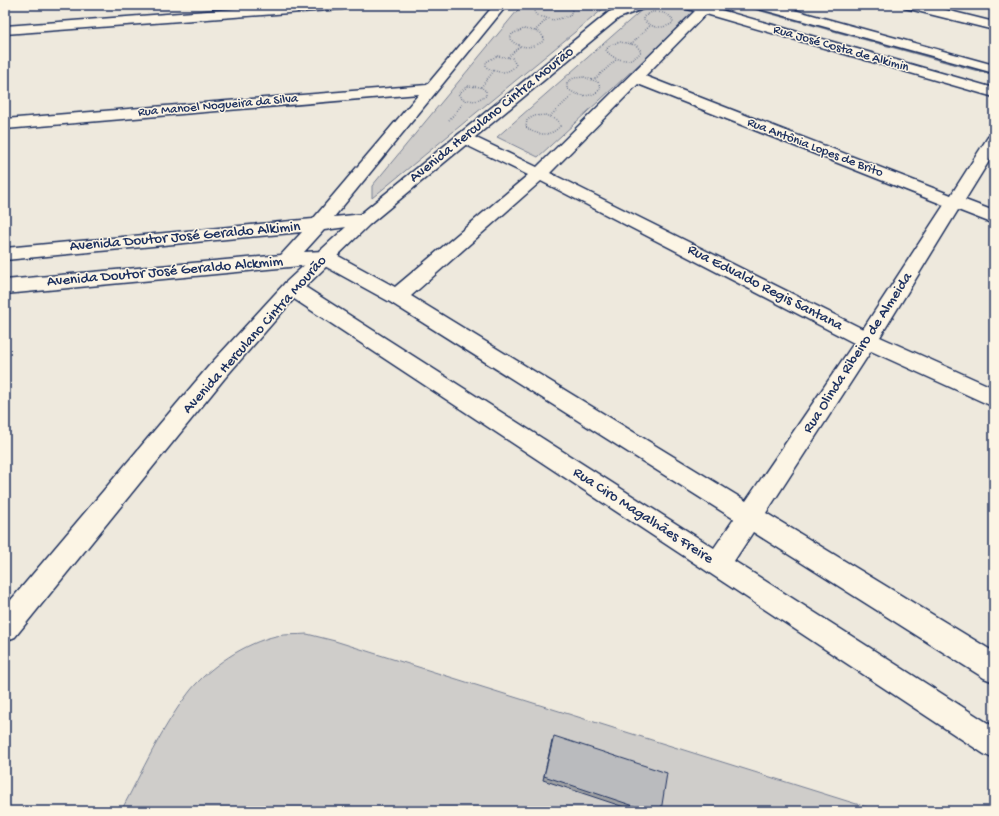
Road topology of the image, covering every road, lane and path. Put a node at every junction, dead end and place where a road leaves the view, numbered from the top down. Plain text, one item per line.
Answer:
1 (342, 5) edge
2 (501, 5) edge
3 (536, 5) edge
4 (569, 5) edge
5 (640, 5) edge
6 (688, 5) edge
7 (761, 5) edge
8 (910, 5) edge
9 (615, 10) edge
10 (703, 10) junction
11 (546, 19) junction
12 (651, 25) junction
13 (994, 26) edge
14 (5, 30) edge
15 (535, 30) junction
16 (632, 44) junction
17 (520, 46) junction
18 (508, 57) junction
19 (617, 59) junction
20 (994, 69) edge
21 (493, 71) junction
22 (636, 78) junction
23 (595, 79) junction
24 (481, 87) junction
25 (430, 88) junction
26 (994, 93) edge
27 (574, 94) junction
28 (466, 100) junction
29 (550, 116) junction
30 (448, 120) dead end
31 (5, 124) edge
32 (464, 138) junction
33 (994, 140) edge
34 (539, 174) junction
35 (955, 202) junction
36 (994, 218) edge
37 (364, 220) junction
38 (319, 225) junction
39 (5, 254) edge
40 (324, 257) junction
41 (286, 260) junction
42 (5, 287) edge
43 (292, 288) junction
44 (397, 297) junction
45 (867, 340) junction
46 (994, 398) edge
47 (751, 516) junction
48 (718, 564) junction
49 (5, 628) edge
50 (994, 668) edge
51 (994, 744) edge

1 - 14 street
2 - 25 street, Avenida Herculano Cintra Mourão
3 - 11 path
4 - 11 path
5 - 9 street, Avenida Herculano Cintra Mourão
6 - 10 street, Rua José Costa de Alkimin
7 - 20 street, Rua José Costa de Alkimin
8 - 13 street
9 - 32 street, Avenida Herculano Cintra Mourão
10 - 22 street
10 - 26 street, Rua José Costa de Alkimin
11 - 15 path
12 - 12 path
12 - 16 path
15 - 17 path
15 - 17 path
16 - 19 path
16 - 19 path
17 - 18 path
18 - 21 path
18 - 21 path
19 - 23 path
21 - 24 path
22 - 34 street
22 - 35 street, Rua Antônia Lopes de Brito
23 - 27 path
23 - 27 path
24 - 28 path
24 - 28 path
25 - 31 street, Rua Manoel Nogueira da Silva
25 - 38 street, Avenida Herculano Cintra Mourão
27 - 29 path
28 - 30 path
29 - 29 path
32 - 34 street, Rua Edvaldo Regis Santana
32 - 37 street, Avenida Herculano Cintra Mourão
33 - 35 street, Rua Olinda Ribeiro de Almeida
34 - 44 street
34 - 45 street, Rua Edvaldo Regis Santana
35 - 36 street, Rua Antônia Lopes de Brito
35 - 45 street, Rua Olinda Ribeiro de Almeida
37 - 38 street, Avenida Doutor José Geraldo Alkimin
37 - 40 street, Avenida Herculano Cintra Mourão
38 - 39 street, Avenida Doutor José Geraldo Alkimin
38 - 41 street, Avenida Herculano Cintra Mourão
40 - 41 street, Avenida Doutor José Geraldo Alckmim
40 - 43 street, Avenida Herculano Cintra Mourão
40 - 44 street
41 - 42 street, Avenida Doutor José Geraldo Alckmim
43 - 48 street, Rua Ciro Magalhães Freire
43 - 49 street, Avenida Herculano Cintra Mourão
44 - 47 street
45 - 46 street, Rua Edvaldo Regis Santana
45 - 47 street, Rua Olinda Ribeiro de Almeida
47 - 48 street, Rua Olinda Ribeiro de Almeida
47 - 50 street
48 - 51 street, Rua Ciro Magalhães Freire

